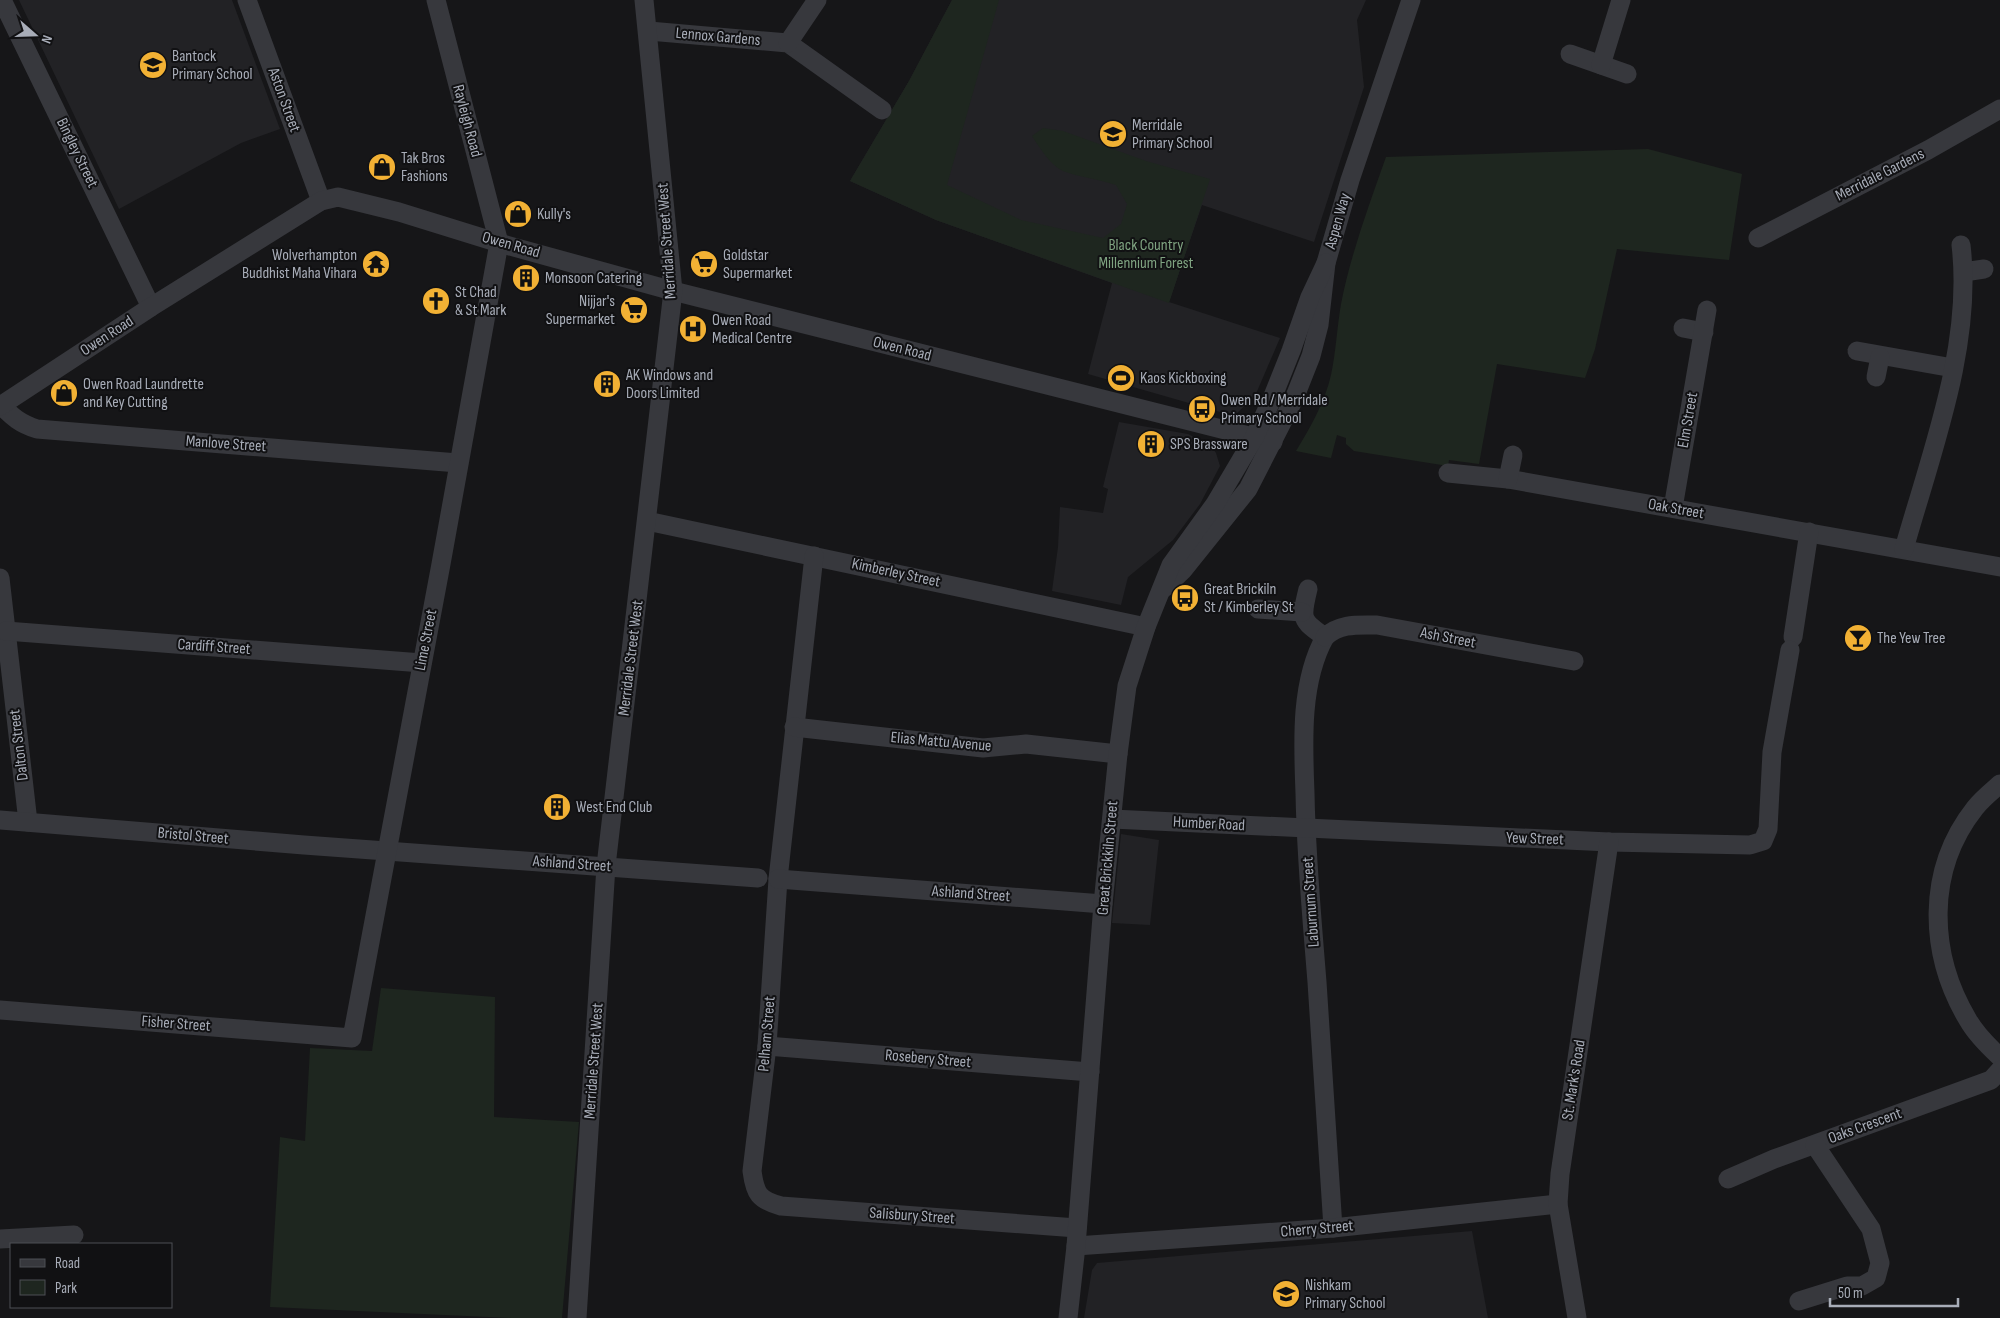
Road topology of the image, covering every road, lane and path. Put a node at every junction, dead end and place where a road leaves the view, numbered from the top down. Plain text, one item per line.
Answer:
1 (2, 0) edge
2 (247, 0) edge
3 (436, 0) edge
4 (644, 0) edge
5 (817, 0) edge
6 (1411, 0) edge
7 (1621, 0) edge
8 (649, 31) junction
9 (788, 43) junction
10 (1570, 54) dead end
11 (1601, 65) junction
12 (1627, 74) dead end
13 (2000, 109) edge
14 (882, 110) dead end
15 (321, 201) junction
16 (1758, 238) dead end
17 (499, 242) junction
18 (1961, 245) dead end
19 (1326, 263) junction
20 (1984, 269) dead end
21 (1964, 272) junction
22 (673, 291) junction
23 (152, 307) junction
24 (1707, 310) dead end
25 (1683, 328) dead end
26 (1704, 332) junction
27 (1857, 351) dead end
28 (1880, 356) junction
29 (1953, 368) junction
30 (1876, 377) dead end
31 (0, 405) edge
32 (1254, 438) junction
33 (1273, 442) junction
34 (1513, 455) dead end
35 (458, 464) junction
36 (1448, 473) dead end
37 (1508, 479) junction
38 (1673, 508) junction
39 (647, 521) junction
40 (1810, 532) junction
41 (1904, 550) junction
42 (814, 556) junction
43 (2000, 567) edge
44 (0, 578) edge
45 (1308, 589) dead end
46 (1161, 590) junction
47 (1258, 609) dead end
48 (1302, 612) junction
49 (1146, 627) junction
50 (6, 631) junction
51 (1325, 637) junction
52 (1574, 662) dead end
53 (422, 663) junction
54 (794, 727) junction
55 (1118, 754) junction
56 (2000, 784) edge
57 (1112, 819) junction
58 (0, 820) edge
59 (28, 822) junction
60 (1306, 829) junction
61 (1608, 842) junction
62 (386, 850) junction
63 (606, 866) junction
64 (758, 878) dead end
65 (778, 879) junction
66 (1104, 904) junction
67 (0, 1010) edge
68 (352, 1038) joint
69 (767, 1046) junction
70 (2000, 1057) edge
71 (2000, 1070) edge
72 (1090, 1072) junction
73 (1815, 1145) junction
74 (1728, 1179) dead end
75 (754, 1188) joint
76 (1558, 1204) junction
77 (1333, 1228) junction
78 (74, 1235) dead end
79 (1077, 1237) junction
80 (0, 1239) edge
81 (1799, 1301) dead end
82 (578, 1318) edge
83 (1068, 1318) edge
84 (1577, 1318) edge

1 - 23 street, Bingley Street
2 - 15 street, Aston Street
3 - 17 street, Rayleigh Road
4 - 8 street, Merridale Street West
5 - 9 street
6 - 19 street, Aspen Way
7 - 11 street
8 - 9 street, Lennox Gardens
8 - 22 street, Merridale Street West
9 - 14 street
10 - 11 street
11 - 12 street
13 - 16 street, Merridale Gardens
15 - 17 street, Owen Road
15 - 23 street, Owen Road
17 - 22 street, Owen Road
17 - 35 street, Lime Street
18 - 21 street
19 - 32 street
19 - 33 street, Aspen Way
20 - 21 street
21 - 29 street
22 - 32 street, Owen Road
22 - 39 street, Merridale Street West
23 - 31 street, Owen Road
24 - 26 street, Elm Street
25 - 26 street
26 - 38 street, Elm Street
27 - 28 street
28 - 29 street
28 - 30 street
29 - 41 street
31 - 35 street, Manlove Street
32 - 33 street, Owen Road
32 - 46 street
33 - 46 street, Great Brickkiln Street
34 - 37 street
35 - 53 street, Lime Street
36 - 37 street, Oak Street
37 - 38 street, Oak Street
38 - 40 street, Oak Street
39 - 42 street, Kimberley Street
39 - 63 street, Merridale Street West
40 - 41 street, Oak Street
40 - 61 street, Yew Street
41 - 43 street, Oak Street
42 - 49 street, Kimberley Street
42 - 54 street
44 - 50 street, Dalton Street
45 - 48 street
46 - 49 street, Great Brickkiln Street
47 - 48 street
48 - 51 street
49 - 55 street, Great Brickkiln Street
50 - 53 street, Cardiff Street
50 - 59 street, Dalton Street
51 - 52 street, Ash Street
51 - 60 street, Laburnum Street
53 - 62 street, Lime Street
54 - 55 street, Elias Mattu Avenue
54 - 65 street
55 - 57 street, Great Brickkiln Street
56 - 70 street
57 - 60 street, Humber Road
57 - 66 street, Great Brickkiln Street
58 - 59 street, Bristol Street
59 - 62 street, Bristol Street
60 - 61 street, Yew Street
60 - 77 street, Laburnum Street
61 - 76 street, St. Mark's Road
62 - 63 street, Ashland Street
62 - 68 street, Lime Street
63 - 64 street, Ashland Street
63 - 82 street, Merridale Street West
65 - 66 street, Ashland Street
65 - 69 street, Pelham Street
66 - 72 street, Great Brickkiln Street
67 - 68 street, Fisher Street
69 - 72 street, Rosebery Street
69 - 75 street, Pelham Street
71 - 73 street, Oaks Crescent
72 - 79 street, Great Brickkiln Street
73 - 74 street, Oaks Crescent
73 - 81 street
75 - 79 street, Salisbury Street
76 - 77 street, Cherry Street
76 - 84 street, St. Mark's Road
77 - 79 street, Cherry Street
78 - 80 street
79 - 83 street, Great Brickkiln Street

